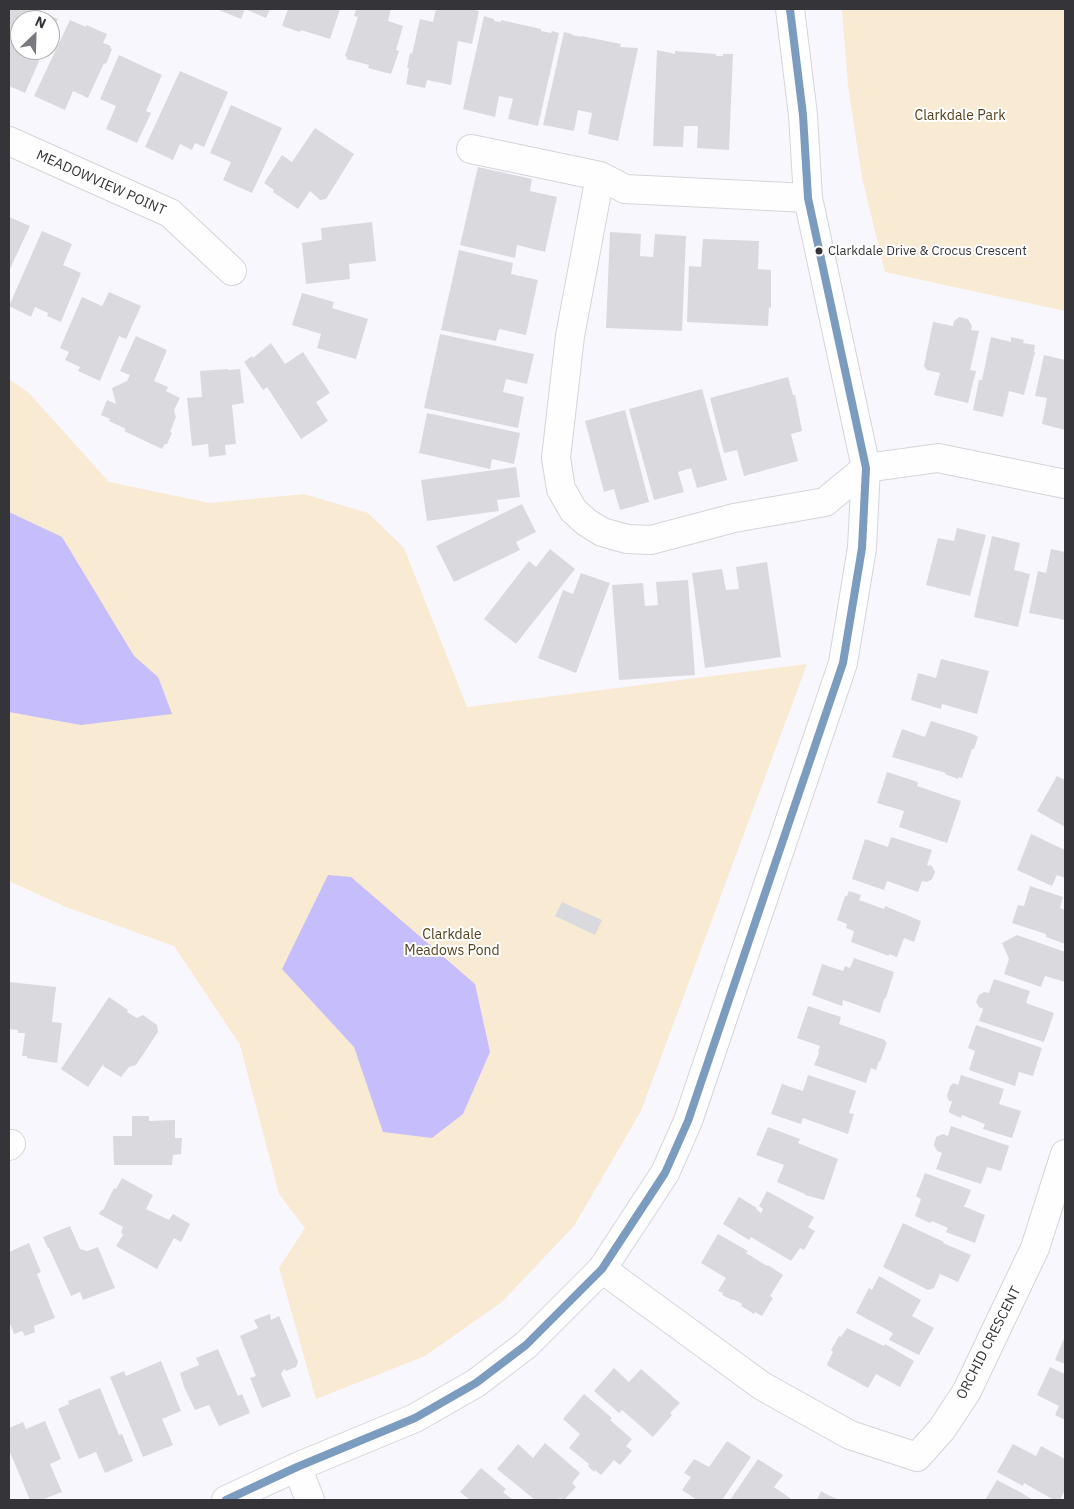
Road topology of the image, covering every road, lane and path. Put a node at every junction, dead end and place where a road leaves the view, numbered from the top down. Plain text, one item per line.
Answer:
1 (790, 9) edge
2 (9, 141) edge
3 (471, 149) dead end
4 (600, 176) junction
5 (808, 198) junction
6 (232, 271) dead end
7 (866, 468) junction
8 (1065, 484) edge
9 (1065, 1154) edge
10 (602, 1269) junction
11 (297, 1467) junction
12 (226, 1500) edge
13 (310, 1500) edge

1 - 5 street
2 - 6 street, MEADOWVIEW POINT
3 - 4 street
4 - 5 street
4 - 7 street
5 - 7 street
7 - 8 street
7 - 10 street
9 - 10 street, ORCHID CRESCENT
10 - 11 street
11 - 12 street
11 - 13 street

